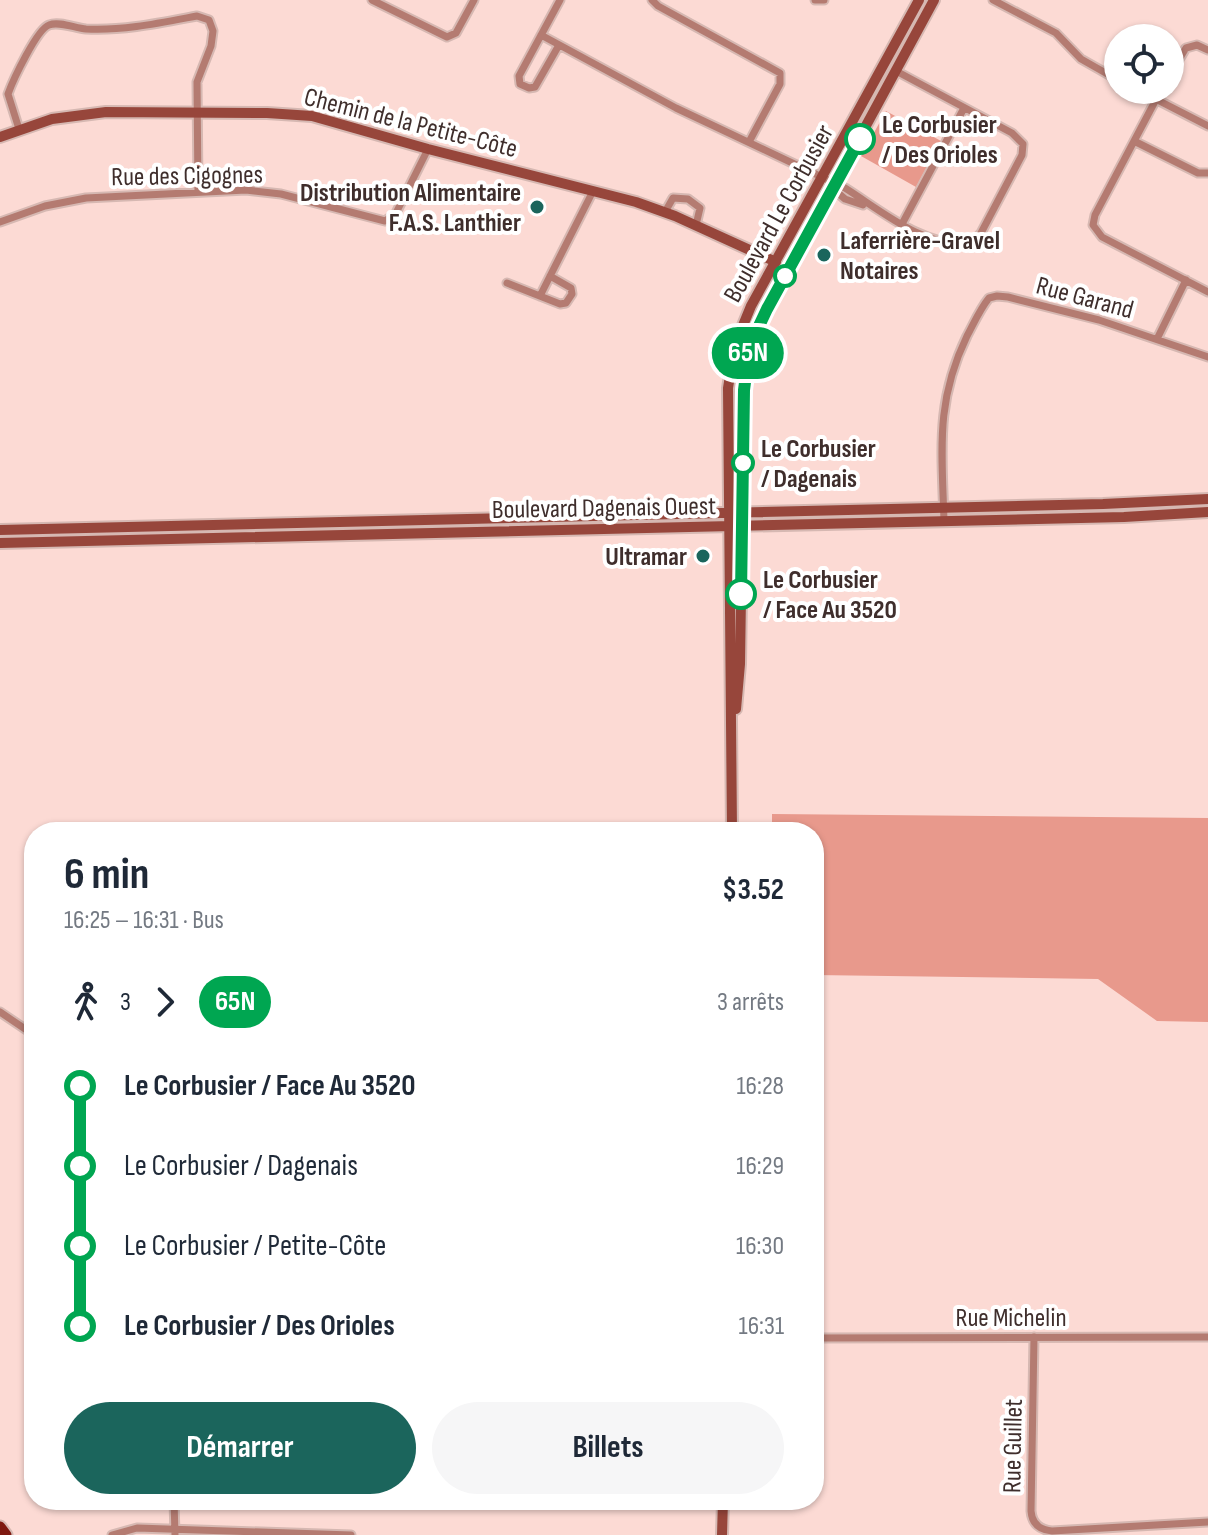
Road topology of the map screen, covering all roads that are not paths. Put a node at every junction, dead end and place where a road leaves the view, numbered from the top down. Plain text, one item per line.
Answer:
1 (372, 0) edge
2 (474, 0) edge
3 (560, 0) edge
4 (652, 0) edge
5 (815, 0) edge
6 (824, 0) edge
7 (919, 0) edge
8 (934, 0) edge
9 (993, 0) edge
10 (541, 35) junction
11 (559, 45) junction
12 (1208, 50) edge
13 (1184, 51) edge
14 (896, 71) junction
15 (1104, 72) edge
16 (1154, 104) edge
17 (1164, 104) edge
18 (964, 108) junction
19 (196, 113) junction
20 (1208, 126) edge
21 (19, 129) junction
22 (0, 137) edge
23 (1134, 141) junction
24 (749, 142) junction
25 (428, 149) junction
26 (1208, 173) edge
27 (823, 178) junction
28 (834, 186) junction
29 (198, 191) junction
30 (593, 191) junction
31 (665, 212) junction
32 (0, 222) edge
33 (902, 224) junction
34 (696, 225) junction
35 (776, 262) junction
36 (550, 276) junction
37 (1186, 280) junction
38 (507, 283) dead end
39 (1208, 292) edge
40 (540, 296) junction
41 (1157, 339) junction
42 (1208, 357) edge
43 (1208, 499) edge
44 (944, 508) junction
45 (743, 512) junction
46 (1208, 512) edge
47 (728, 513) junction
48 (944, 521) junction
49 (742, 525) junction
50 (729, 526) junction
51 (0, 530) edge
52 (0, 543) edge
53 (733, 750) junction
54 (732, 822) edge
55 (0, 1012) edge
56 (24, 1026) edge
57 (1034, 1337) junction
58 (1208, 1337) edge
59 (824, 1338) edge
60 (174, 1510) edge
61 (723, 1510) edge
62 (1208, 1522) edge
63 (0, 1527) edge
64 (174, 1532) edge
65 (6, 1535) edge
66 (112, 1535) edge
67 (351, 1535) edge
68 (722, 1535) edge

1 - 2 street
3 - 10 street
4 - 24 street
5 - 6 street
7 - 27 street, Boulevard Le Corbusier
8 - 14 street, Boulevard Le Corbusier
9 - 15 street
10 - 11 street
10 - 11 street
11 - 24 street
12 - 13 street
14 - 18 street
14 - 28 street, Boulevard Le Corbusier
16 - 23 street
17 - 20 street
18 - 33 street
18 - 33 street
19 - 21 street, Chemin de la Petite-Côte
19 - 21 street
19 - 25 street, Chemin de la Petite-Côte
19 - 29 street
21 - 22 street, Chemin de la Petite-Côte
23 - 26 street
23 - 37 street
24 - 27 street
25 - 29 street, Rue des Cigognes
25 - 30 street, Chemin de la Petite-Côte
27 - 28 street
27 - 35 street, Boulevard Le Corbusier
28 - 33 street
28 - 45 street, Boulevard Le Corbusier
29 - 32 street, Rue des Cigognes
30 - 31 street, Chemin de la Petite-Côte
30 - 36 street
31 - 34 street, Chemin de la Petite-Côte
31 - 34 street
34 - 35 street, Chemin de la Petite-Côte
35 - 47 street, Boulevard Le Corbusier
36 - 40 street
36 - 40 street
37 - 39 street
37 - 41 street
38 - 40 street
41 - 42 street, Rue Garand
41 - 44 street, Rue Garand
43 - 44 street, Boulevard Dagenais Ouest
44 - 45 street, Boulevard Dagenais Ouest
44 - 48 street, Rue Garand
45 - 47 street, Boulevard Dagenais Ouest
45 - 49 street, Boulevard Le Corbusier
46 - 48 street, Boulevard Dagenais Ouest
47 - 50 street, Boulevard Le Corbusier
47 - 51 street, Boulevard Dagenais Ouest
48 - 49 street, Boulevard Dagenais Ouest
49 - 50 street, Boulevard Dagenais Ouest
49 - 53 street, Boulevard Le Corbusier
50 - 52 street, Boulevard Dagenais Ouest
50 - 53 street, Boulevard Le Corbusier
53 - 54 street, Boulevard Le Corbusier
55 - 56 street
57 - 58 street, Rue Michelin
57 - 59 street, Rue Michelin
57 - 62 street, Rue Guillet
60 - 64 street
61 - 68 street
63 - 65 main road
64 - 66 street
64 - 67 street

